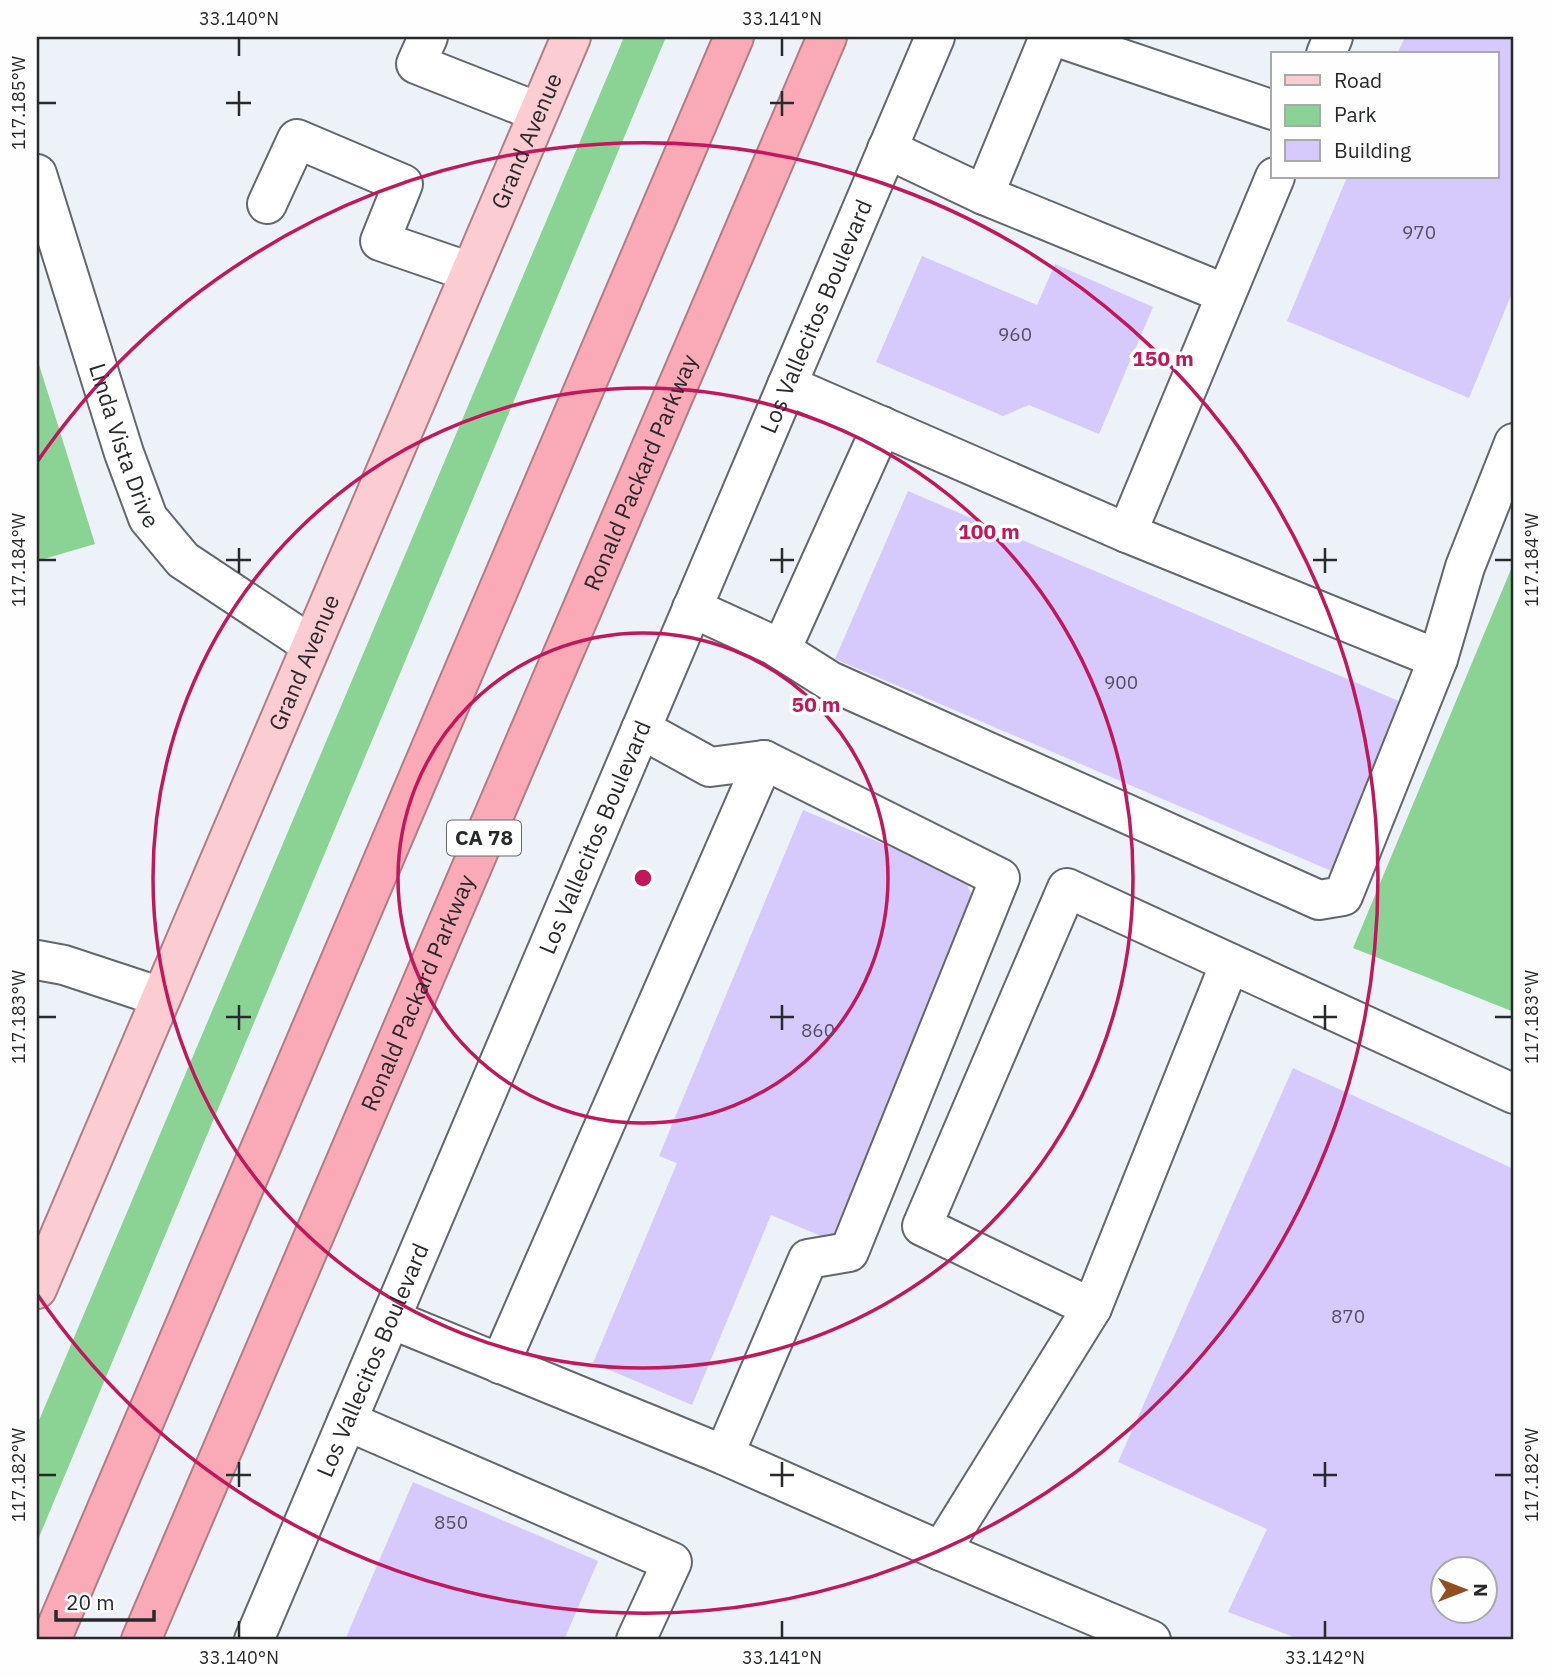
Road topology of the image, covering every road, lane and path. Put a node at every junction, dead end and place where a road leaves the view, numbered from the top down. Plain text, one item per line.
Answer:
1 (428, 37) edge
2 (571, 37) edge
3 (734, 37) edge
4 (827, 37) edge
5 (934, 37) edge
6 (1049, 37) edge
7 (1057, 37) edge
8 (1271, 109) edge
9 (538, 113) junction
10 (887, 149) junction
11 (37, 174) edge
12 (1275, 178) edge
13 (984, 195) junction
14 (267, 204) dead end
15 (470, 272) junction
16 (1226, 294) junction
17 (787, 385) junction
18 (882, 426) junction
19 (1514, 443) edge
20 (1127, 533) junction
21 (692, 608) junction
22 (311, 645) junction
23 (781, 650) junction
24 (1438, 659) junction
25 (641, 729) junction
26 (764, 760) junction
27 (37, 960) edge
28 (1230, 963) junction
29 (161, 997) junction
30 (1514, 1094) edge
31 (47, 1239) edge
32 (37, 1289) edge
33 (1092, 1308) junction
34 (391, 1319) junction
35 (500, 1363) junction
36 (347, 1421) junction
37 (724, 1455) junction
38 (941, 1551) junction
39 (51, 1640) edge
40 (141, 1640) edge
41 (254, 1640) edge
42 (636, 1640) edge
43 (1150, 1640) edge

1 - 9 street
2 - 9 main road, Grand Avenue
3 - 39 highway
4 - 40 highway, Ronald Packard Parkway / CA 78
5 - 10 street, Los Vallecitos Boulevard
6 - 13 street
7 - 8 street
9 - 15 main road, Grand Avenue
10 - 13 street
10 - 17 street, Los Vallecitos Boulevard
11 - 22 street, Linda Vista Drive
12 - 16 street
13 - 16 street
14 - 15 street
15 - 22 main road, Grand Avenue
16 - 20 street
17 - 18 street
17 - 21 street, Los Vallecitos Boulevard
18 - 20 street
18 - 23 street
19 - 24 street
20 - 24 street
21 - 23 street
21 - 25 street, Los Vallecitos Boulevard
22 - 29 main road, Grand Avenue
23 - 24 street
25 - 26 street
25 - 34 street, Los Vallecitos Boulevard
26 - 35 street
26 - 37 street
27 - 29 street
28 - 30 street
28 - 33 street
28 - 33 street
29 - 31 main road, Grand Avenue
31 - 32 main road, Grand Avenue
33 - 38 street
34 - 35 street
34 - 36 street, Los Vallecitos Boulevard
35 - 37 street
36 - 41 street, Los Vallecitos Boulevard
36 - 42 street
37 - 38 street
38 - 43 street

